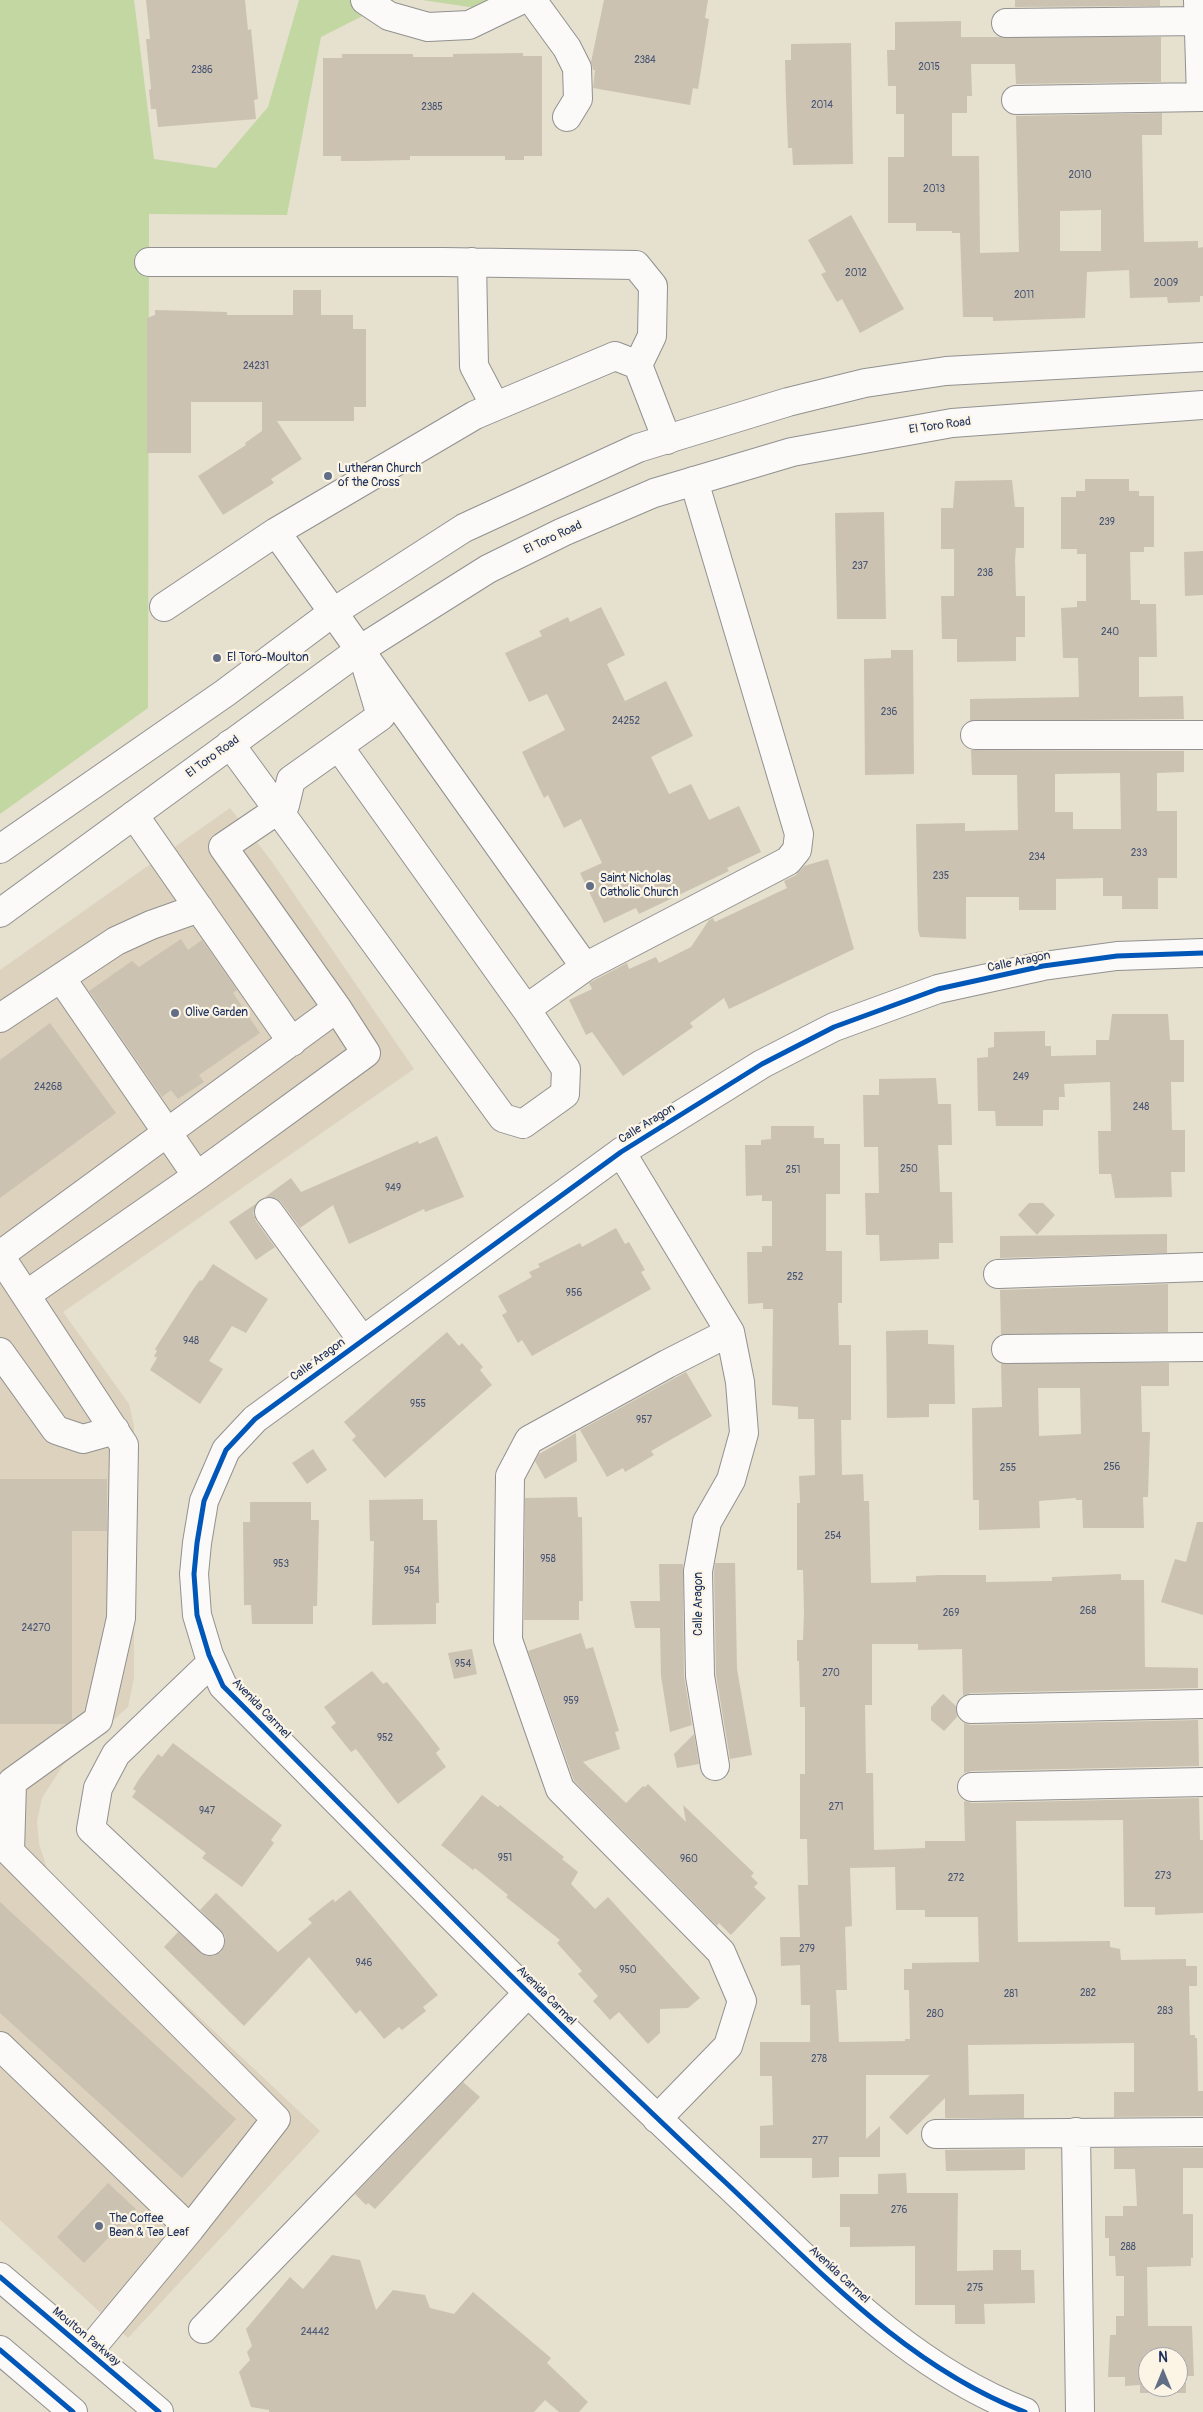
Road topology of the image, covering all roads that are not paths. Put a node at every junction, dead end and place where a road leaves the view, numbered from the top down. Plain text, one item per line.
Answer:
1 (366, 0) edge
2 (521, 0) edge
3 (532, 0) edge
4 (1200, 14) edge
5 (1006, 23) dead end
6 (1202, 97) edge
7 (1016, 100) dead end
8 (567, 117) dead end
9 (149, 262) dead end
10 (472, 262) junction
11 (1203, 357) edge
12 (638, 365) junction
13 (1203, 405) edge
14 (495, 406) junction
15 (667, 440) junction
16 (694, 481) junction
17 (276, 532) junction
18 (164, 606) dead end
19 (332, 613) junction
20 (361, 649) junction
21 (975, 735) dead end
22 (1203, 735) edge
23 (230, 744) junction
24 (339, 747) junction
25 (277, 811) junction
26 (134, 815) junction
27 (0, 850) edge
28 (199, 908) junction
29 (0, 913) edge
30 (1203, 953) edge
31 (586, 967) junction
32 (61, 978) junction
33 (338, 1008) junction
34 (526, 1009) junction
35 (0, 1018) edge
36 (292, 1042) junction
37 (167, 1133) junction
38 (621, 1152) junction
39 (198, 1176) junction
40 (269, 1212) dead end
41 (0, 1255) edge
42 (1203, 1267) edge
43 (998, 1274) dead end
44 (26, 1295) junction
45 (730, 1332) junction
46 (362, 1340) junction
47 (1203, 1347) edge
48 (1006, 1348) dead end
49 (0, 1352) edge
50 (115, 1430) junction
51 (204, 1501) joint
52 (212, 1662) junction
53 (1203, 1704) edge
54 (971, 1709) dead end
55 (715, 1766) dead end
56 (1203, 1782) edge
57 (972, 1787) dead end
58 (210, 1941) dead end
59 (528, 1993) junction
60 (0, 2046) edge
61 (657, 2119) junction
62 (1076, 2132) junction
63 (1203, 2132) edge
64 (936, 2134) dead end
65 (190, 2229) junction
66 (0, 2277) edge
67 (203, 2329) dead end
68 (0, 2350) edge
69 (88, 2352) junction
70 (73, 2412) edge
71 (159, 2412) edge
72 (1025, 2412) edge
73 (1080, 2412) edge

1 - 2 street
3 - 8 street
4 - 5 street
4 - 6 street
6 - 7 street
9 - 10 street
10 - 12 street
10 - 14 street
11 - 15 street
12 - 14 street
12 - 15 street
13 - 16 street, El Toro Road
14 - 17 street
15 - 19 street
16 - 20 street, El Toro Road
16 - 31 street
17 - 18 street
17 - 19 street
19 - 20 street
19 - 27 street
20 - 23 street, El Toro Road
20 - 24 street
20 - 31 street
21 - 22 street
23 - 25 street
23 - 26 street, El Toro Road
24 - 25 street
24 - 34 street
25 - 33 street
25 - 34 street
26 - 28 street
26 - 29 street, El Toro Road
28 - 32 street
28 - 36 street
30 - 38 street, Calle Aragon
31 - 34 street
32 - 35 street
32 - 37 street
33 - 36 street
33 - 39 street
36 - 37 street
37 - 39 street
37 - 41 street
38 - 45 street, Calle Aragon
38 - 46 street, Calle Aragon
39 - 44 street
40 - 46 street, Calle Aragon
41 - 44 street
42 - 43 street
44 - 50 street
45 - 55 street, Calle Aragon
45 - 61 street
46 - 51 street, Calle Aragon
47 - 48 street
49 - 50 street
50 - 65 street
51 - 52 street, Avenida Carmel
52 - 58 street
52 - 59 street, Avenida Carmel
53 - 54 street
56 - 57 street
59 - 61 street, Avenida Carmel
59 - 67 street
60 - 65 street
61 - 72 street, Avenida Carmel
62 - 63 street
62 - 64 street
62 - 73 street
65 - 69 street
66 - 69 street, Moulton Parkway
68 - 70 street
69 - 71 street, Moulton Parkway

